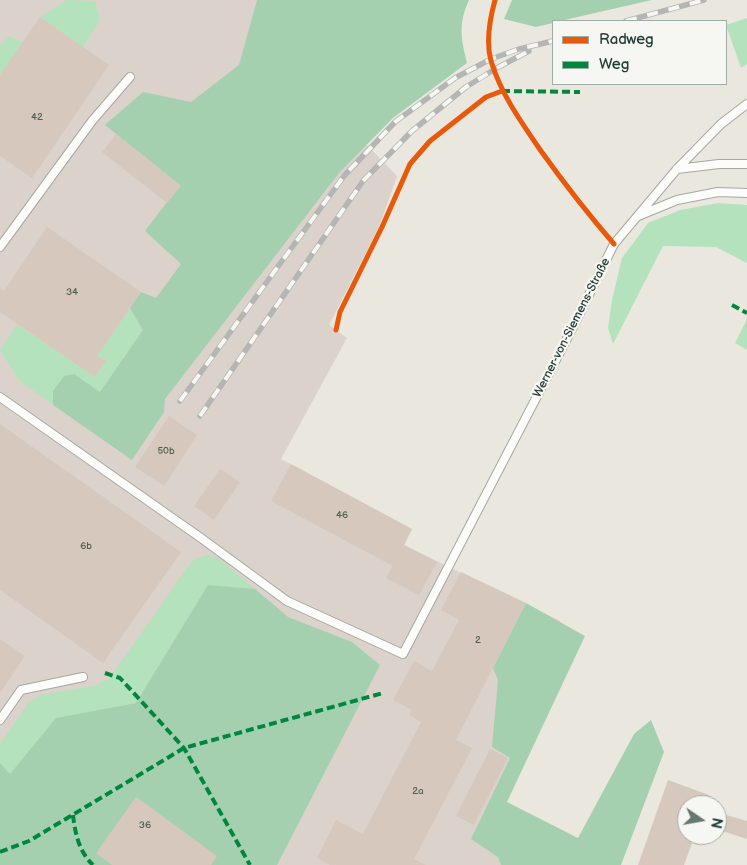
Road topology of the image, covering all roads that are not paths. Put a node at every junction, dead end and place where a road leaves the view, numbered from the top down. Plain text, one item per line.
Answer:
1 (130, 77) dead end
2 (747, 104) edge
3 (747, 164) edge
4 (677, 169) junction
5 (747, 193) edge
6 (636, 217) junction
7 (0, 247) edge
8 (0, 397) edge
9 (83, 677) dead end
10 (0, 720) edge

1 - 7 lane
2 - 4 lane, Werner-von-Siemens-Straße
3 - 4 lane
4 - 6 lane, Werner-von-Siemens-Straße
5 - 6 lane
6 - 8 lane, Werner-von-Siemens-Straße
9 - 10 lane

